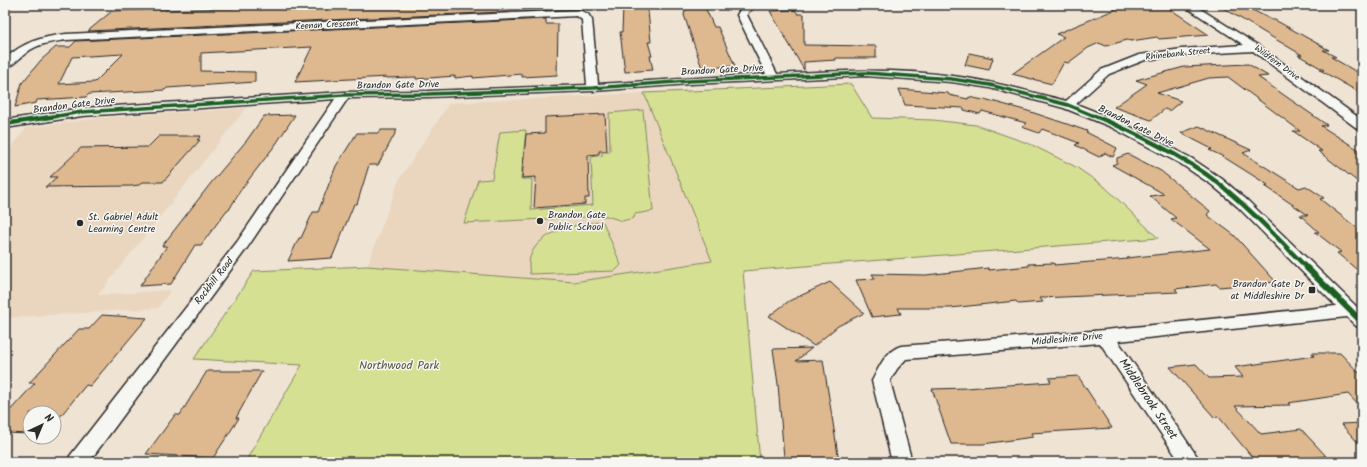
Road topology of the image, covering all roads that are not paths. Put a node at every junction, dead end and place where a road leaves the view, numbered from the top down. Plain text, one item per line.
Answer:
1 (753, 5) edge
2 (1188, 5) edge
3 (1255, 48) junction
4 (5, 65) edge
5 (773, 77) junction
6 (593, 88) junction
7 (344, 95) junction
8 (1068, 105) junction
9 (5, 124) edge
10 (1362, 126) edge
11 (1356, 316) edge
12 (1105, 336) junction
13 (77, 462) edge
14 (902, 462) edge
15 (1191, 462) edge

1 - 5 street
2 - 3 street, Wildfern Drive
3 - 8 street, Rhinebank Street
3 - 10 street, Wildfern Drive
4 - 6 street, Keenan Crescent
5 - 6 street, Brandon Gate Drive
5 - 8 street, Brandon Gate Drive
6 - 7 street, Brandon Gate Drive
7 - 9 street, Brandon Gate Drive
7 - 13 street, Rockhill Road
8 - 11 street, Brandon Gate Drive
11 - 12 street, Middleshire Drive
12 - 14 street, Middleshire Drive
12 - 15 street, Middlebrook Street

